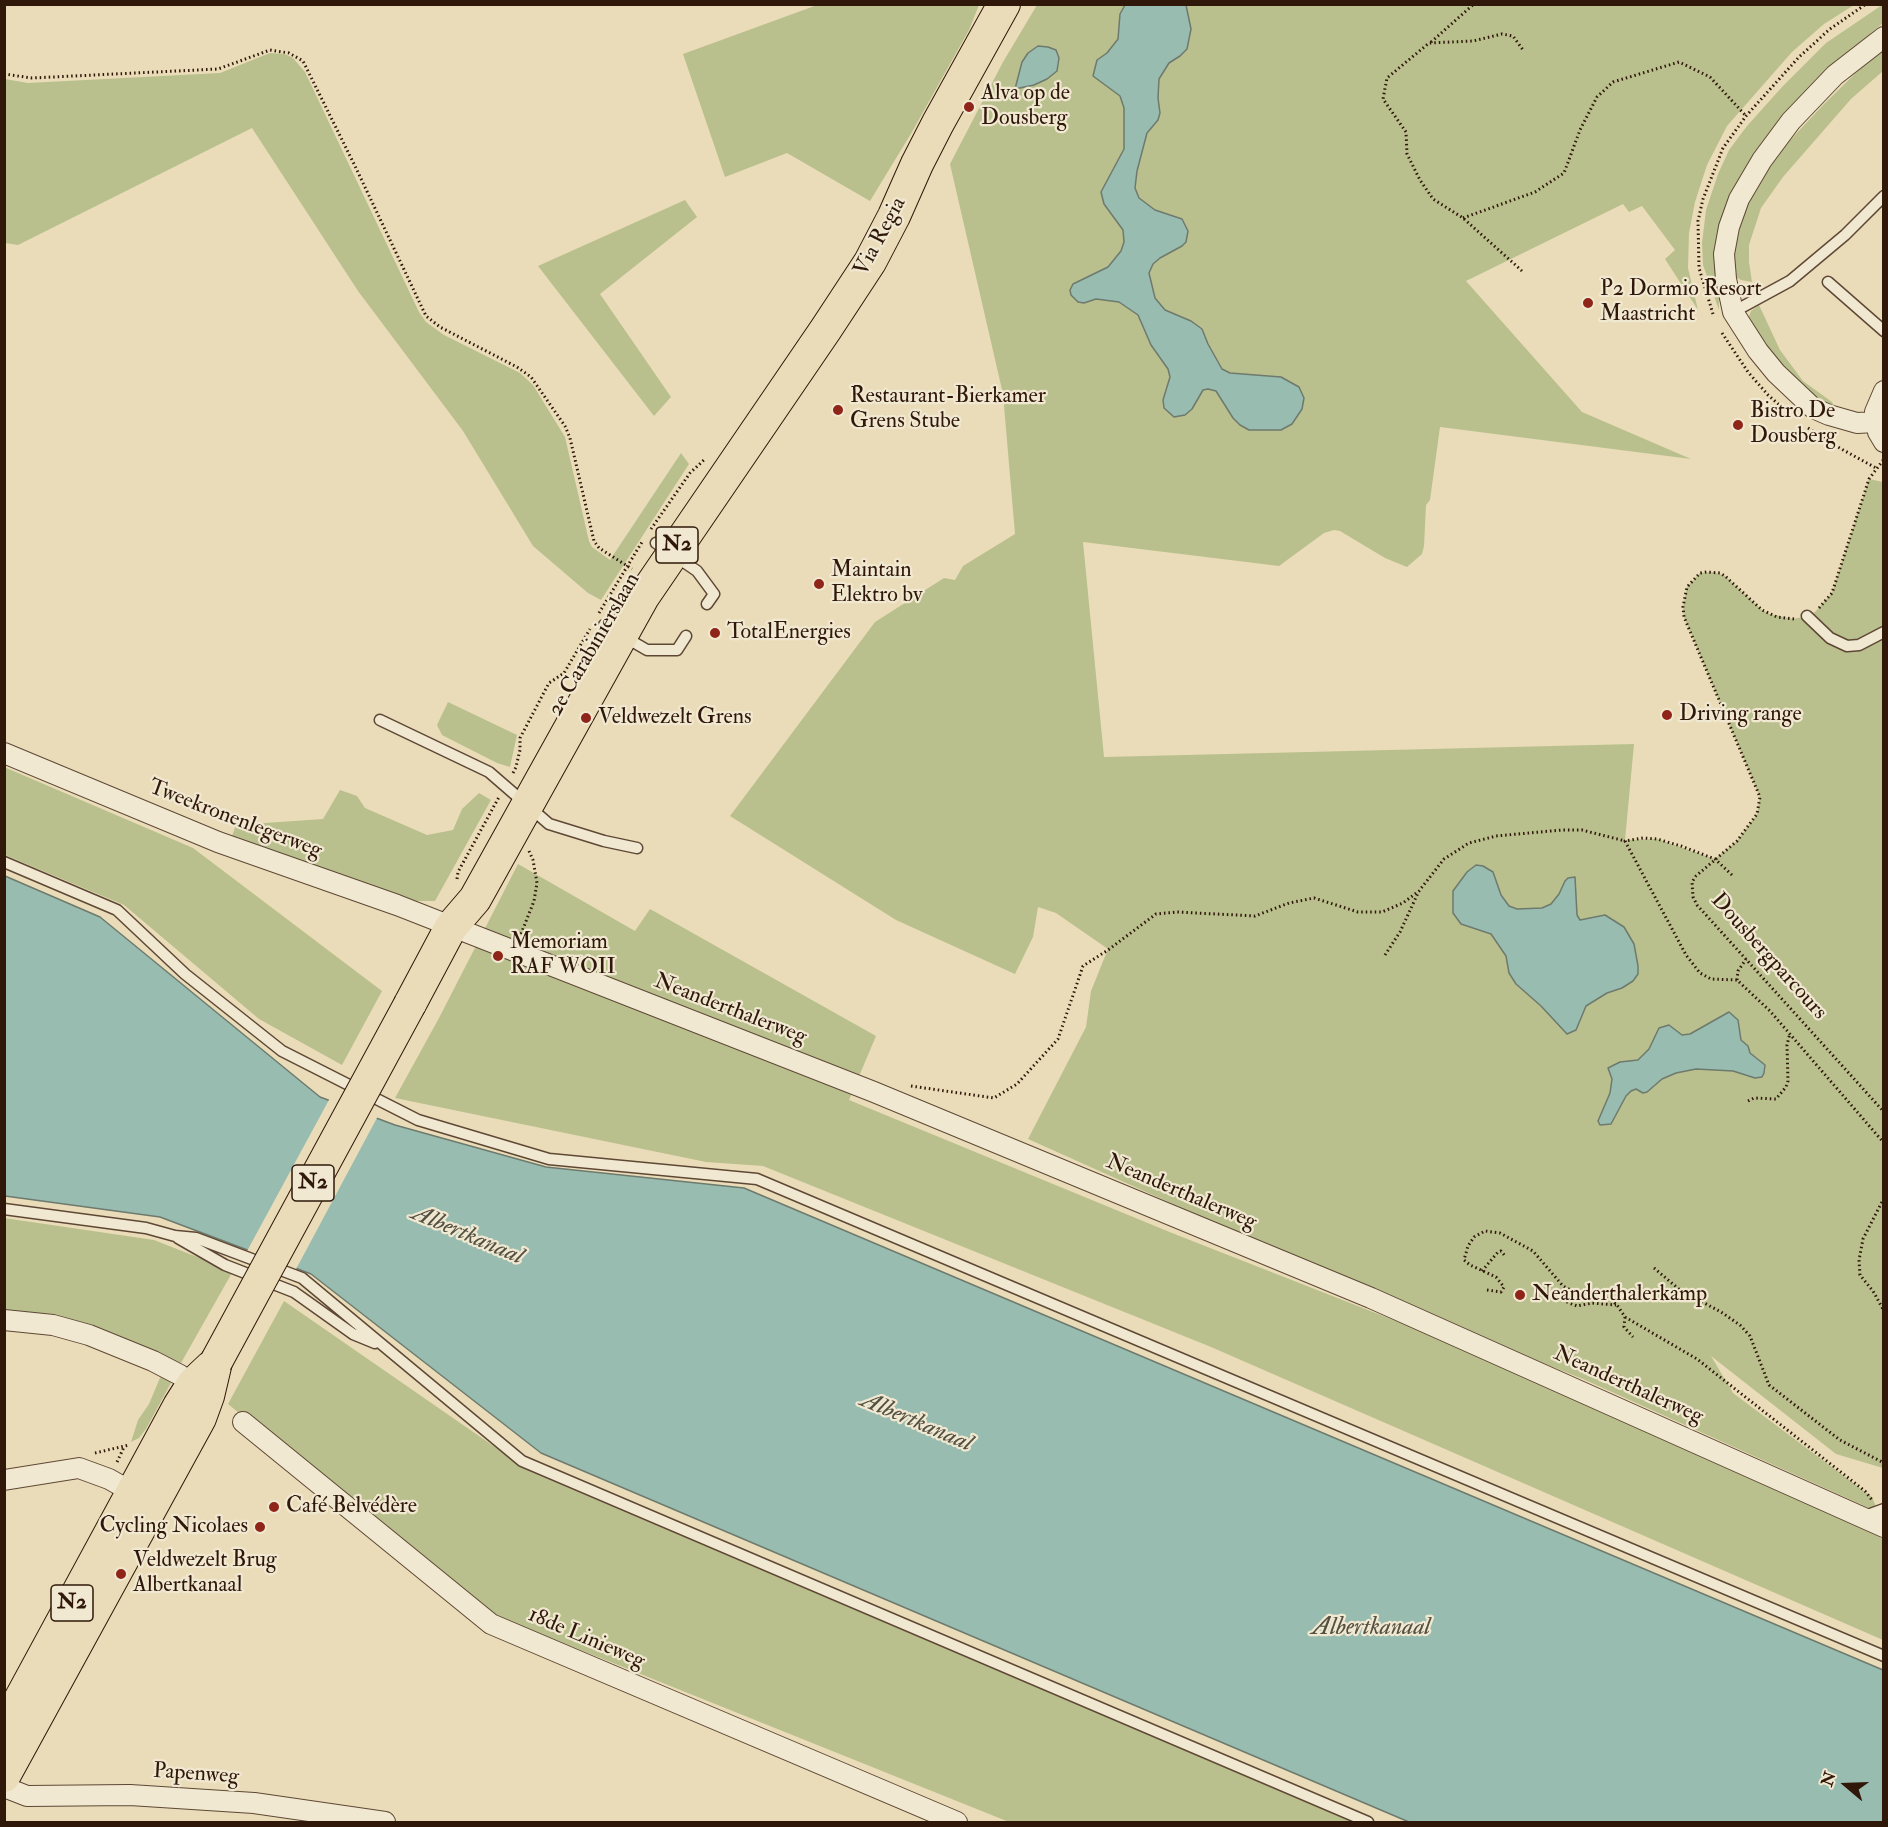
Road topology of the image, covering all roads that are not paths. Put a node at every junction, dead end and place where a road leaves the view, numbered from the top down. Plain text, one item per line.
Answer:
1 (1004, 4) edge
2 (1884, 37) edge
3 (1884, 196) edge
4 (1828, 282) dead end
5 (837, 299) joint
6 (1733, 312) junction
7 (1884, 331) edge
8 (1884, 391) edge
9 (1875, 422) junction
10 (1884, 442) edge
11 (664, 548) junction
12 (707, 604) dead end
13 (1807, 616) road end
14 (603, 625) junction
15 (1884, 632) edge
16 (686, 636) dead end
17 (380, 720) dead end
18 (4, 753) edge
19 (515, 793) junction
20 (637, 848) dead end
21 (4, 862) edge
22 (451, 927) junction
23 (4, 1209) edge
24 (175, 1236) junction
25 (4, 1320) edge
26 (382, 1345) junction
27 (201, 1390) junction
28 (243, 1422) dead end
29 (4, 1480) edge
30 (143, 1498) junction
31 (1883, 1509) edge
32 (1862, 1517) junction
33 (1884, 1527) edge
34 (1884, 1656) edge
35 (4, 1729) edge
36 (4, 1776) edge
37 (4, 1787) edge
38 (385, 1822) edge
39 (957, 1822) edge
40 (1368, 1822) edge

1 - 5 main road, Via Regia
2 - 6 street
3 - 6 lane
4 - 7 lane
5 - 11 main road, 2e Carabinierslaan / N2
6 - 9 street
8 - 9 street
9 - 10 street
11 - 12 lane
11 - 14 main road, 2e Carabinierslaan / N2
13 - 15 lane
14 - 16 lane
14 - 19 main road, 2e Carabinierslaan / N2
17 - 19 lane
18 - 22 street, Tweekronenlegerweg
19 - 20 lane
19 - 22 main road, 2e Carabinierslaan / N2
21 - 34 lane
22 - 27 main road, 2e Carabinierslaan / N2, bridge
22 - 32 street, Neanderthalerweg
23 - 24 lane
24 - 26 lane
24 - 26 lane
25 - 27 street
26 - 40 lane
27 - 30 main road, 2e Carabinierslaan / N2
28 - 39 street, 18de Linieweg
29 - 30 street
30 - 35 main road, 2e Carabinierslaan / N2
30 - 36 main road, 2e Carabinierslaan / N2
31 - 32 lane
32 - 33 street, Neanderthalerweg
37 - 38 street, Papenweg

